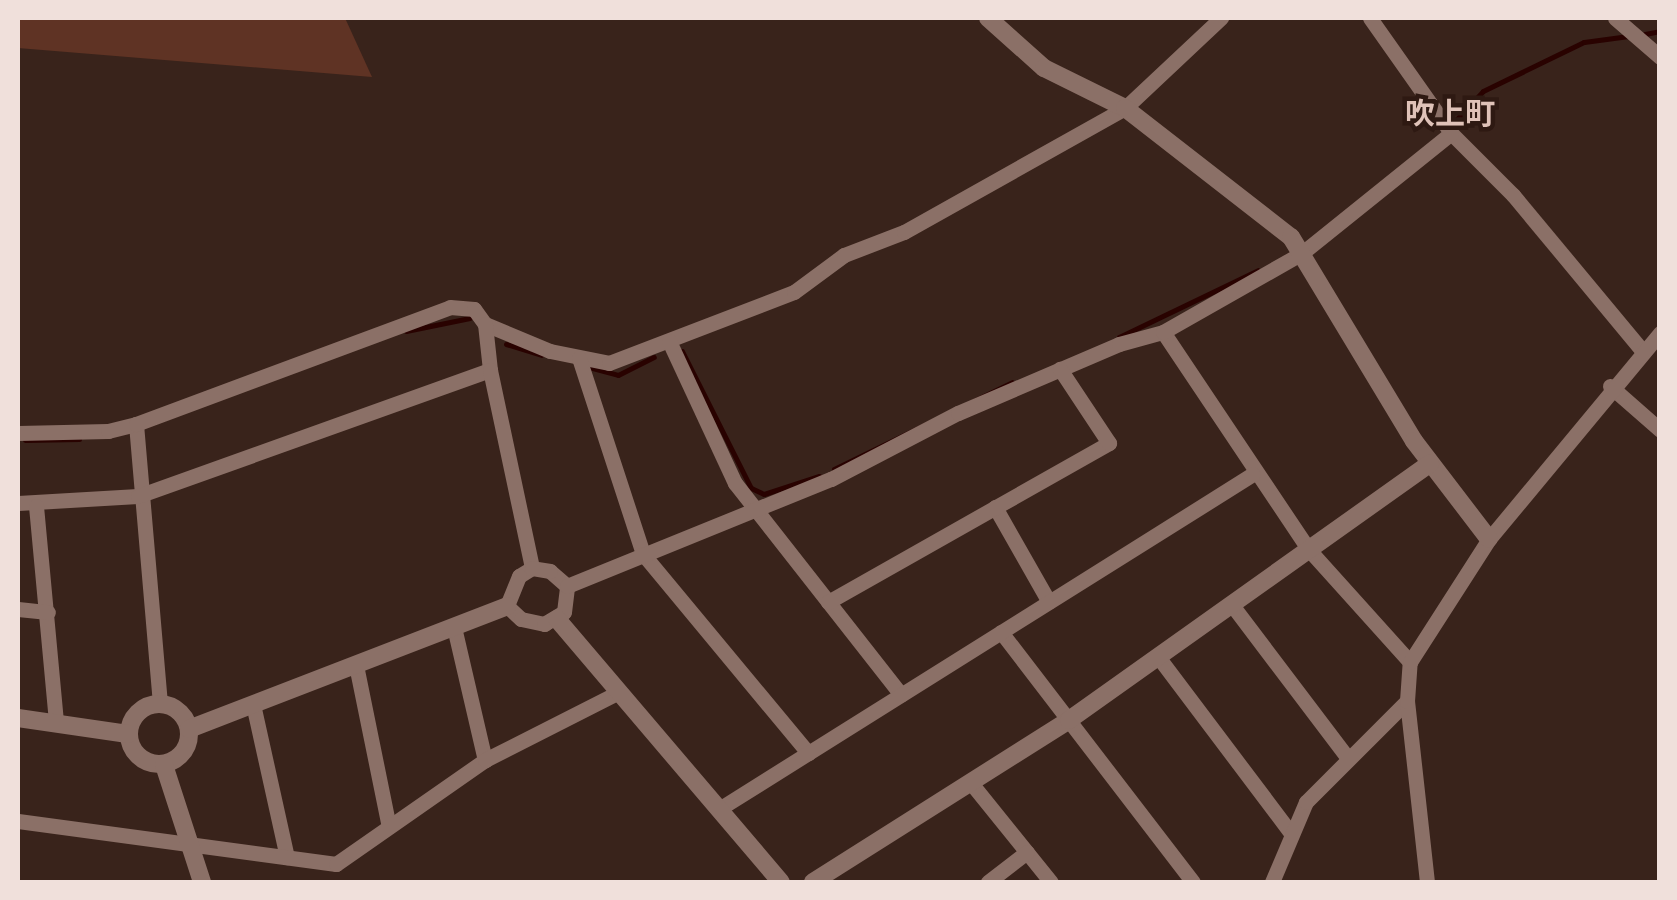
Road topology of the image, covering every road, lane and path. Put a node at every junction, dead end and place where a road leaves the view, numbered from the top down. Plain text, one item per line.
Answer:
1 (988, 18) edge
2 (1221, 18) edge
3 (1370, 18) edge
4 (1614, 18) edge
5 (1660, 57) edge
6 (1125, 108) junction
7 (1451, 133) junction
8 (1302, 253) junction
9 (484, 324) junction
10 (1162, 332) junction
11 (1660, 333) edge
12 (669, 341) junction
13 (1641, 349) junction
14 (579, 358) junction
15 (1060, 369) junction
16 (490, 370) junction
17 (1610, 386) junction
18 (136, 424) junction
19 (1660, 430) edge
20 (18, 434) edge
21 (1430, 463) junction
22 (1253, 474) junction
23 (138, 496) junction
24 (18, 503) edge
25 (36, 506) junction
26 (754, 507) junction
27 (995, 508) junction
28 (1489, 539) junction
29 (1309, 550) junction
30 (643, 554) junction
31 (532, 568) junction
32 (567, 586) junction
33 (828, 602) junction
34 (1048, 602) junction
35 (1232, 605) junction
36 (506, 606) junction
37 (18, 609) edge
38 (48, 612) junction
39 (557, 618) junction
40 (454, 627) junction
41 (1001, 632) junction
42 (1158, 658) junction
43 (1410, 662) junction
44 (356, 665) junction
45 (619, 692) junction
46 (901, 695) junction
47 (1407, 701) junction
48 (160, 704) junction
49 (253, 704) junction
50 (18, 718) edge
51 (1069, 720) junction
52 (56, 722) junction
53 (189, 729) junction
54 (128, 734) junction
55 (808, 753) junction
56 (1347, 757) junction
57 (484, 760) junction
58 (164, 765) junction
59 (971, 783) junction
60 (719, 809) junction
61 (18, 821) edge
62 (389, 827) junction
63 (1291, 833) junction
64 (190, 844) junction
65 (1028, 852) junction
66 (287, 858) junction
67 (202, 882) edge
68 (781, 882) edge
69 (813, 882) edge
70 (988, 882) edge
71 (1052, 882) edge
72 (1193, 882) edge
73 (1272, 882) edge
74 (1427, 882) edge

1 - 6 street
2 - 6 street
3 - 7 street
4 - 5 street
6 - 8 street
6 - 12 street
7 - 8 street
7 - 13 street
8 - 10 street
8 - 21 street
9 - 14 street
9 - 16 street
9 - 18 street
10 - 15 street
10 - 22 street
11 - 13 street
12 - 14 street
12 - 26 street
13 - 17 street
14 - 30 street
15 - 26 street
15 - 27 street
16 - 23 street
16 - 31 street
17 - 19 street
17 - 28 street
18 - 20 street
18 - 23 street
21 - 28 street
21 - 29 street
22 - 29 street
22 - 34 street
23 - 25 street
23 - 48 street
24 - 25 street
25 - 38 street
26 - 30 street
26 - 33 street
27 - 33 street
27 - 34 street
28 - 43 street
29 - 35 street
29 - 43 street
30 - 32 street
30 - 55 street
31 - 32 street
31 - 36 street
32 - 39 street
33 - 46 street
34 - 41 street
35 - 42 street
35 - 56 street
36 - 39 street
36 - 40 street
37 - 38 street
38 - 52 street
39 - 45 street
40 - 44 street
40 - 57 street
41 - 46 street
41 - 51 street
42 - 51 street
42 - 63 street
43 - 47 street
44 - 49 street
44 - 62 street
45 - 57 street
45 - 60 street
46 - 55 street
47 - 56 street
47 - 74 street
48 - 53 street
48 - 54 street
49 - 53 street
49 - 66 street
50 - 52 street
51 - 59 street
51 - 72 street
52 - 54 street
53 - 58 street
54 - 58 street
55 - 60 street
56 - 63 street
57 - 62 street
58 - 64 street
59 - 65 street
59 - 69 street
60 - 68 street
61 - 64 street
62 - 66 street
63 - 73 street
64 - 66 street
64 - 67 street
65 - 70 street
65 - 71 street

